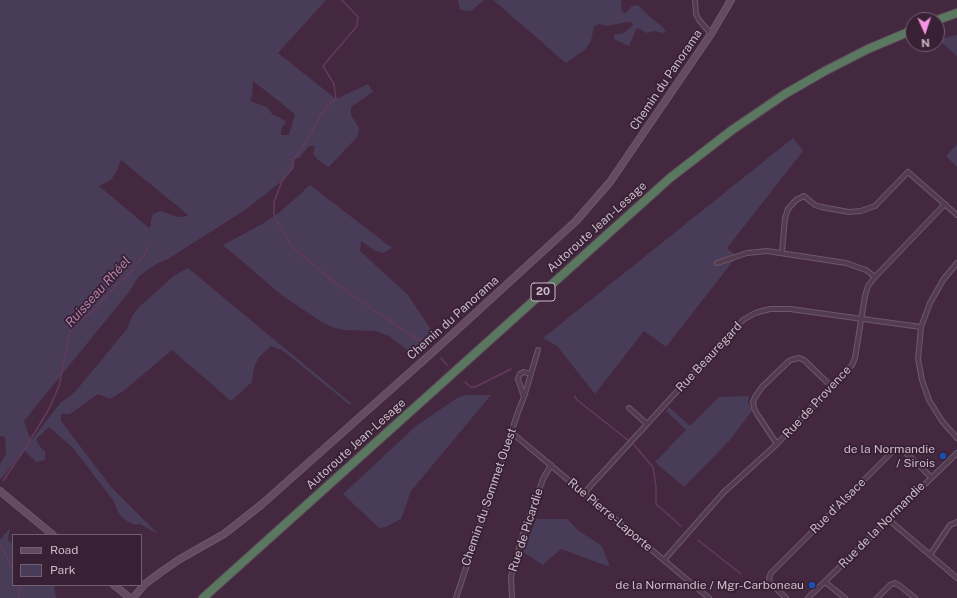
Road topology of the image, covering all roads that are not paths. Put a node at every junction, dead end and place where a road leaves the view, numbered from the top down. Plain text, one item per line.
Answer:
1 (695, 0) edge
2 (731, 0) edge
3 (957, 13) edge
4 (945, 17) edge
5 (905, 33) edge
6 (711, 34) junction
7 (945, 204) junction
8 (957, 215) edge
9 (782, 252) junction
10 (718, 263) dead end
11 (957, 263) edge
12 (875, 277) junction
13 (862, 320) junction
14 (921, 327) junction
15 (538, 350) dead end
16 (530, 374) junction
17 (831, 386) junction
18 (524, 397) junction
19 (629, 408) dead end
20 (647, 424) junction
21 (511, 432) junction
22 (957, 438) edge
23 (778, 444) junction
24 (957, 453) edge
25 (551, 465) junction
26 (931, 478) junction
27 (0, 491) edge
28 (584, 493) junction
29 (889, 520) junction
30 (957, 522) edge
31 (52, 534) edge
32 (930, 555) junction
33 (664, 560) junction
34 (957, 578) edge
35 (825, 582) junction
36 (115, 586) edge
37 (130, 598) edge
38 (133, 598) edge
39 (203, 598) edge
40 (456, 598) edge
41 (512, 598) edge
42 (709, 598) edge
43 (786, 598) edge
44 (808, 598) edge
45 (845, 598) edge
46 (877, 598) edge
47 (915, 598) edge

1 - 6 street
2 - 6 street, Chemin du Panorama
3 - 4 highway
5 - 39 highway, Autoroute Jean-Lesage / 20
6 - 38 street, Chemin du Panorama
7 - 8 street
7 - 9 street
7 - 12 street, Rue de Provence
9 - 10 street
9 - 12 street
11 - 14 street
12 - 13 street, Rue de Provence
13 - 14 street, Rue Beauregard
13 - 17 street, Rue de Provence
13 - 20 street, Rue Beauregard
14 - 22 street
15 - 16 street, Chemin du Sommet Ouest
16 - 18 street, Chemin du Sommet Ouest
16 - 18 street
17 - 23 street, Rue de Provence
17 - 23 street
18 - 21 street, Chemin du Sommet Ouest
19 - 20 street
20 - 28 street, Rue Beauregard
21 - 25 street, Rue Pierre-Laporte
21 - 40 street, Chemin du Sommet Ouest
23 - 33 street, Rue de Provence
24 - 26 street, Rue de la Normandie
25 - 28 street, Rue Pierre-Laporte
25 - 41 street, Rue de Picardie
26 - 29 street, Rue de la Normandie
26 - 43 street, Rue d'Alsace
27 - 31 street
28 - 33 street, Rue Pierre-Laporte
29 - 32 street
29 - 35 street, Rue de la Normandie
30 - 32 street
32 - 34 street
33 - 42 street, Rue Pierre-Laporte
35 - 44 street, Rue de la Normandie
35 - 45 street
36 - 37 street
46 - 47 street

